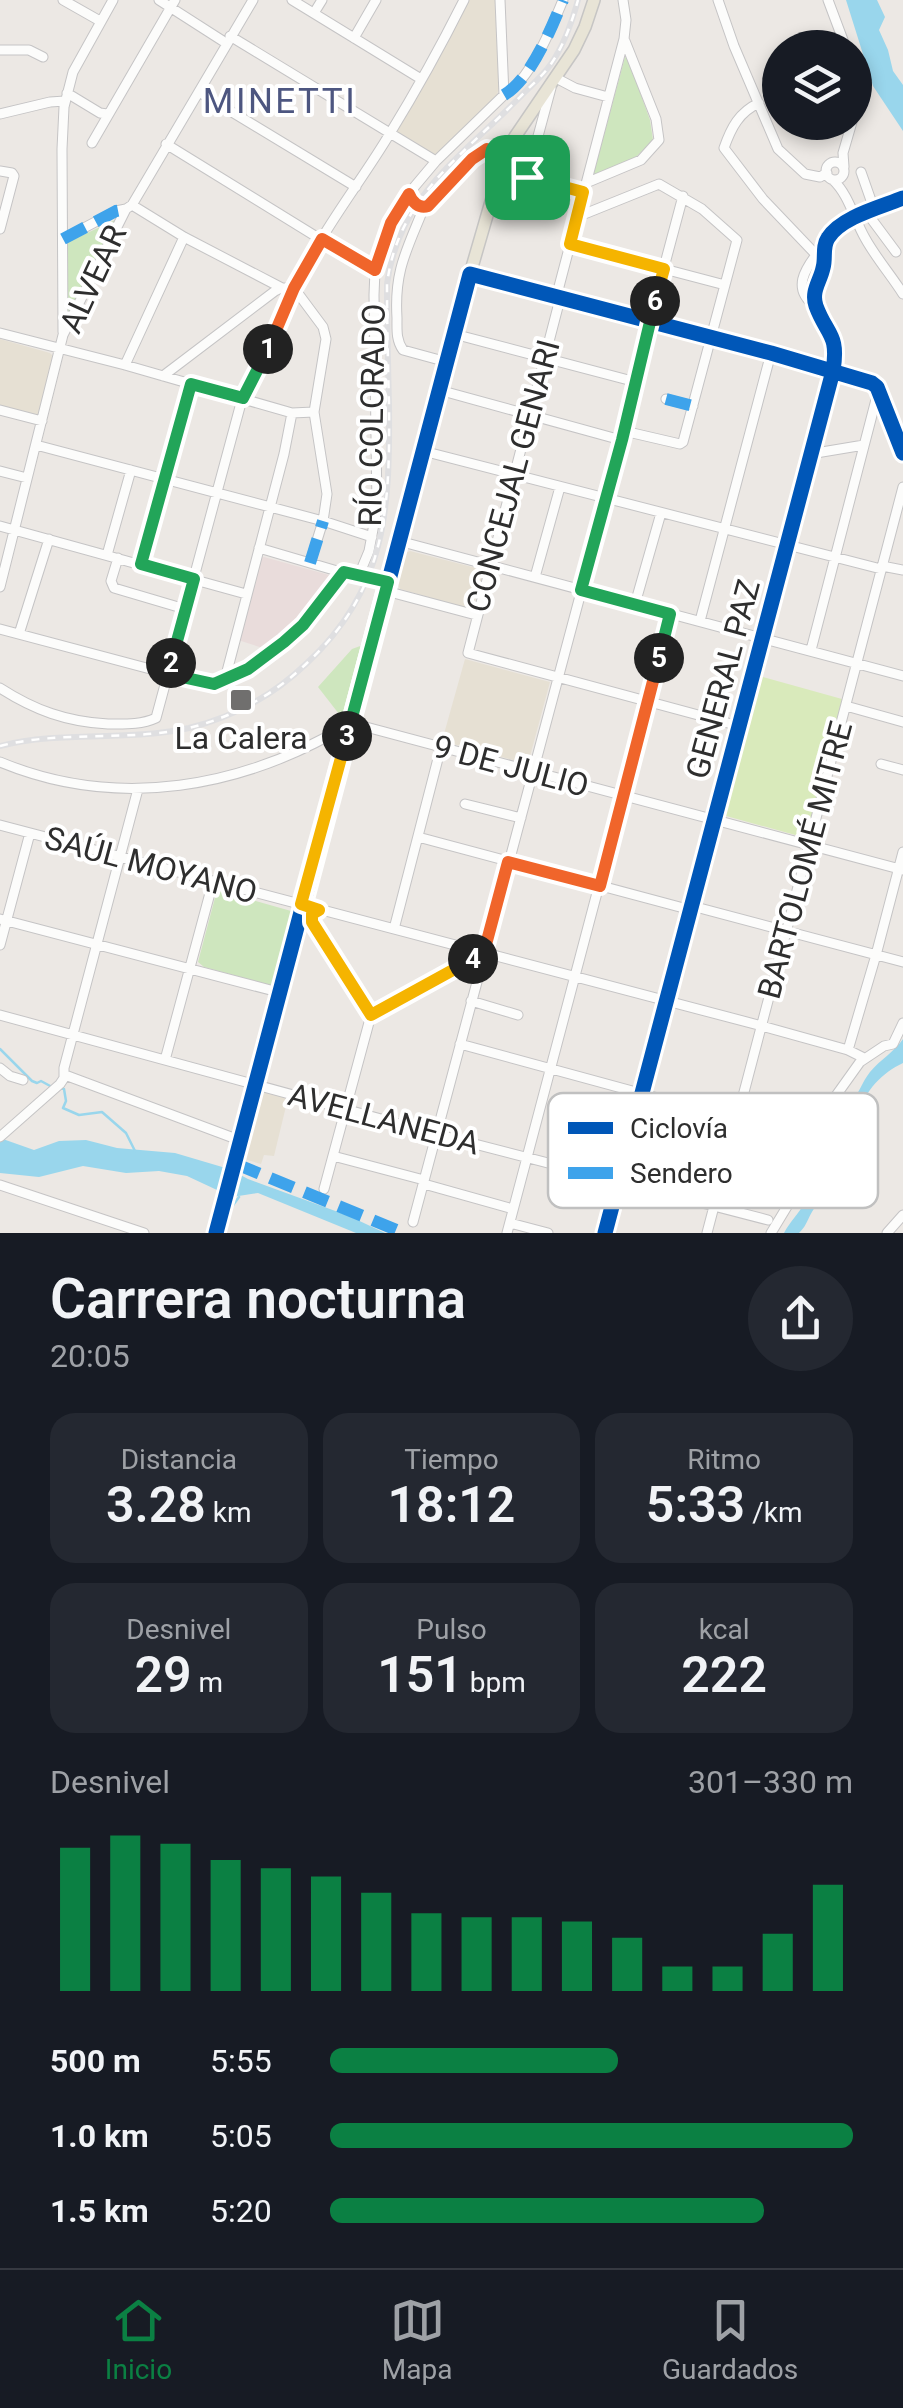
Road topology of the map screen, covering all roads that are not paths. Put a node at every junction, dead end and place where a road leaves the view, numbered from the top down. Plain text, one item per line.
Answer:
1 (63, 0) edge
2 (113, 0) edge
3 (159, 0) edge
4 (252, 0) edge
5 (292, 0) edge
6 (322, 0) edge
7 (376, 0) edge
8 (464, 0) edge
9 (500, 0) edge
10 (563, 0) edge
11 (594, 0) edge
12 (623, 0) edge
13 (718, 0) edge
14 (828, 0) edge
15 (173, 4) edge
16 (314, 13) junction
17 (100, 21) junction
18 (839, 30) edge
19 (354, 38) junction
20 (624, 38) junction
21 (228, 39) junction
22 (0, 50) edge
23 (43, 57) dead end
24 (420, 79) junction
25 (554, 80) junction
26 (199, 92) junction
27 (504, 95) junction
28 (66, 97) junction
29 (608, 97) junction
30 (758, 103) junction
31 (539, 111) junction
32 (0, 114) edge
33 (108, 114) junction
34 (390, 134) junction
35 (847, 140) edge
36 (92, 143) dead end
37 (166, 144) junction
38 (436, 162) junction
39 (502, 163) junction
40 (0, 171) edge
41 (836, 172) junction
42 (861, 172) dead end
43 (527, 177) junction
44 (356, 187) junction
45 (584, 187) junction
46 (409, 194) junction
47 (683, 196) junction
48 (903, 198) edge
49 (129, 207) junction
50 (424, 208) junction
51 (871, 211) junction
52 (577, 217) junction
53 (854, 218) junction
54 (0, 229) edge
55 (184, 236) junction
56 (63, 239) junction
57 (322, 239) junction
58 (827, 239) junction
59 (570, 244) junction
60 (806, 244) junction
61 (896, 252) dead end
62 (816, 255) junction
63 (824, 264) junction
64 (664, 269) junction
65 (375, 270) junction
66 (470, 274) junction
67 (725, 285) junction
68 (282, 288) junction
69 (294, 288) junction
70 (903, 294) edge
71 (558, 298) junction
72 (817, 308) junction
73 (650, 322) junction
74 (0, 333) edge
75 (454, 334) junction
76 (63, 335) junction
77 (711, 338) junction
78 (61, 349) junction
79 (771, 354) junction
80 (545, 358) junction
81 (447, 362) junction
82 (124, 365) junction
83 (833, 372) junction
84 (163, 376) junction
85 (636, 382) junction
86 (191, 384) junction
87 (439, 390) junction
88 (878, 391) junction
89 (243, 398) junction
90 (666, 399) dead end
91 (693, 406) junction
92 (0, 410) edge
93 (314, 412) junction
94 (292, 413) junction
95 (530, 414) junction
96 (42, 422) junction
97 (623, 435) junction
98 (36, 445) junction
99 (864, 445) junction
100 (423, 451) junction
101 (903, 453) edge
102 (810, 454) junction
103 (0, 470) edge
104 (131, 470) junction
105 (514, 475) junction
106 (27, 478) junction
107 (164, 479) junction
108 (560, 486) junction
109 (903, 486) edge
110 (217, 492) junction
111 (604, 499) junction
112 (270, 507) junction
113 (661, 512) junction
114 (322, 521) junction
115 (0, 526) edge
116 (724, 528) junction
117 (14, 530) junction
118 (372, 537) junction
119 (48, 539) junction
120 (399, 541) junction
121 (786, 546) junction
122 (259, 548) junction
123 (112, 557) junction
124 (834, 558) junction
125 (310, 562) junction
126 (141, 564) junction
127 (489, 566) junction
128 (882, 567) junction
129 (903, 570) edge
130 (344, 572) junction
131 (358, 576) junction
132 (535, 578) junction
133 (194, 579) junction
134 (0, 586) edge
135 (387, 587) junction
136 (581, 590) junction
137 (246, 594) junction
138 (635, 604) junction
139 (185, 609) junction
140 (670, 614) junction
141 (476, 615) junction
142 (700, 621) junction
143 (0, 629) edge
144 (19, 634) junction
145 (761, 637) junction
146 (811, 650) junction
147 (857, 663) junction
148 (168, 674) junction
149 (903, 676) edge
150 (557, 679) junction
151 (224, 680) junction
152 (0, 688) edge
153 (648, 702) junction
154 (846, 706) junction
155 (903, 722) edge
156 (351, 723) junction
157 (739, 726) junction
158 (333, 733) junction
159 (345, 744) junction
160 (441, 748) junction
161 (0, 762) edge
162 (881, 764) dead end
163 (903, 770) edge
164 (532, 772) junction
165 (138, 790) junction
166 (624, 796) junction
167 (466, 804) dead end
168 (521, 818) junction
169 (714, 820) junction
170 (0, 825) edge
171 (30, 833) junction
172 (418, 837) junction
173 (810, 844) junction
174 (903, 852) edge
175 (120, 856) junction
176 (508, 862) junction
177 (901, 869) edge
178 (213, 882) junction
179 (600, 886) junction
180 (301, 904) junction
181 (691, 908) junction
182 (319, 910) junction
183 (3, 920) edge
184 (296, 922) junction
185 (312, 922) junction
186 (394, 929) junction
187 (786, 931) junction
188 (97, 944) junction
189 (0, 945) edge
190 (484, 952) junction
191 (876, 955) junction
192 (903, 962) edge
193 (190, 968) junction
194 (575, 977) junction
195 (278, 992) junction
196 (666, 1001) junction
197 (471, 1002) junction
198 (371, 1015) junction
199 (518, 1015) dead end
200 (0, 1016) edge
201 (902, 1025) edge
202 (762, 1026) junction
203 (72, 1036) junction
204 (460, 1044) junction
205 (848, 1050) junction
206 (864, 1058) junction
207 (165, 1060) junction
208 (0, 1068) edge
209 (552, 1068) junction
210 (62, 1079) junction
211 (23, 1080) dead end
212 (254, 1084) junction
213 (642, 1092) junction
214 (646, 1093) edge
215 (743, 1093) edge
216 (838, 1093) edge
217 (345, 1109) junction
218 (436, 1134) junction
219 (0, 1137) edge
220 (239, 1140) junction
221 (333, 1156) junction
222 (528, 1158) junction
223 (548, 1163) edge
224 (424, 1182) junction
225 (0, 1185) edge
226 (324, 1189) dead end
227 (713, 1208) edge
228 (722, 1208) edge
229 (786, 1208) edge
230 (513, 1209) junction
231 (903, 1216) edge
232 (768, 1220) dead end
233 (412, 1222) dead end
234 (509, 1228) edge
235 (144, 1233) edge
236 (216, 1233) edge
237 (548, 1233) edge
238 (707, 1233) edge
239 (772, 1233) edge
240 (887, 1233) edge

1 - 17 street
2 - 17 street
3 - 15 street
4 - 21 street, ALVEAR
5 - 16 street
6 - 16 street
7 - 19 street
8 - 24 street
9 - 27 street
10 - 27 street, RÍO COLORADO
11 - 25 main road
12 - 20 street, CONCEJAL GENARI
13 - 30 street
14 - 18 street
15 - 21 street
15 - 33 street
16 - 19 street
17 - 28 street
19 - 24 street
20 - 29 street, CONCEJAL GENARI
20 - 45 street
21 - 26 street, ALVEAR
21 - 34 street
22 - 23 street
24 - 34 street
25 - 29 street
25 - 31 main road
26 - 37 street, ALVEAR
26 - 44 street
27 - 38 street, RÍO COLORADO
28 - 32 street
28 - 33 street
28 - 56 street
29 - 45 street, CONCEJAL GENARI
30 - 41 street
30 - 60 street
31 - 39 main road
31 - 43 street
33 - 36 street
34 - 38 street
34 - 44 street
35 - 41 street
37 - 49 street, ALVEAR
37 - 57 street
38 - 46 street, RÍO COLORADO
39 - 43 street
39 - 50 street
39 - 66 main road
40 - 54 street
41 - 53 street
42 - 51 street
43 - 45 street
44 - 57 street
45 - 52 street, CONCEJAL GENARI
46 - 50 street
46 - 65 street, RÍO COLORADO
47 - 52 street
47 - 64 street
47 - 67 street
48 - 51 street
49 - 55 street
49 - 56 street
49 - 76 street, ALVEAR
50 - 81 street
51 - 53 street
51 - 61 street
52 - 59 street, CONCEJAL GENARI
53 - 58 street
53 - 70 street
55 - 68 street
55 - 82 street
56 - 76 street
57 - 65 street
57 - 69 street
58 - 60 street
58 - 62 street
58 - 63 street
59 - 64 street
59 - 71 street, CONCEJAL GENARI
60 - 62 street
62 - 63 street
62 - 72 street
63 - 72 street
64 - 67 street
64 - 73 street
65 - 118 street, RÍO COLORADO
66 - 71 street
66 - 75 street
67 - 77 street
68 - 69 street
68 - 84 street
69 - 89 street
69 - 93 street
71 - 73 street
71 - 80 street, CONCEJAL GENARI
72 - 83 street
73 - 77 street
73 - 85 street
74 - 78 street
75 - 80 street
75 - 81 street
76 - 78 street, ALVEAR
77 - 79 street
77 - 91 street
78 - 82 street
78 - 96 street, ALVEAR
79 - 83 street
79 - 116 street
80 - 85 street
80 - 95 street, CONCEJAL GENARI
81 - 87 street
82 - 84 street
83 - 88 street
83 - 102 street, GENERAL PAZ
84 - 86 street
85 - 97 street
86 - 89 street
86 - 107 street
87 - 95 street
87 - 100 street
88 - 99 street
88 - 101 street
89 - 94 street
89 - 110 street
90 - 91 street
91 - 97 street
92 - 96 street
93 - 94 street
93 - 114 street
94 - 112 street
95 - 97 street
95 - 105 street, CONCEJAL GENARI
96 - 98 street, ALVEAR
97 - 111 street
98 - 104 street
98 - 106 street, ALVEAR
99 - 102 street
99 - 124 street
100 - 105 street
100 - 120 street
102 - 121 street, GENERAL PAZ
103 - 106 street
104 - 107 street
104 - 123 street
105 - 108 street
105 - 127 street, CONCEJAL GENARI
106 - 117 street, ALVEAR
107 - 110 street
107 - 126 street
108 - 111 street
108 - 132 street
109 - 128 street, BARTOLOMÉ MITRE
110 - 112 street
110 - 133 street
111 - 113 street
111 - 136 street
112 - 114 street
112 - 122 street
113 - 116 street
113 - 138 street
114 - 118 street
114 - 125 street
115 - 117 street
116 - 121 street
116 - 142 street
117 - 119 street
117 - 134 street, ALVEAR
118 - 131 street, RÍO COLORADO
119 - 123 street
119 - 144 street
120 - 127 street
120 - 135 street
121 - 124 street
121 - 145 street, GENERAL PAZ
122 - 125 street
122 - 137 street
123 - 126 street
123 - 139 street
124 - 128 street
124 - 146 street
125 - 130 street
126 - 133 street
127 - 132 street
127 - 141 street, CONCEJAL GENARI
128 - 129 street
128 - 147 street, BARTOLOMÉ MITRE
130 - 131 street
130 - 151 street, RÍO COLORADO
131 - 135 street
132 - 136 street
133 - 137 street
133 - 139 street
135 - 141 street
135 - 156 street
136 - 138 street
136 - 150 street
137 - 151 street
138 - 140 street
139 - 148 street
140 - 142 street
140 - 153 street
141 - 150 street, CONCEJAL GENARI
142 - 145 street
143 - 144 street
144 - 148 street
145 - 146 street
145 - 157 street, GENERAL PAZ
146 - 147 street
147 - 149 street
147 - 154 street, BARTOLOMÉ MITRE
148 - 151 street
148 - 152 street
150 - 153 street
150 - 164 street
153 - 157 street
153 - 166 street
154 - 155 street
154 - 173 street, BARTOLOMÉ MITRE
156 - 158 street
156 - 159 street
156 - 160 street, 9 DE JULIO
157 - 169 street, GENERAL PAZ
158 - 159 street
158 - 165 street
159 - 180 street
160 - 164 street, 9 DE JULIO
160 - 172 street
161 - 165 street
162 - 163 street
164 - 166 street, 9 DE JULIO
164 - 168 street
165 - 175 street
166 - 169 street, 9 DE JULIO
166 - 179 street
167 - 168 street
168 - 176 street
169 - 173 street, 9 DE JULIO
169 - 181 street, GENERAL PAZ
170 - 171 street, SAÚL MOYANO
171 - 175 street, SAÚL MOYANO
171 - 183 street
172 - 176 street
172 - 186 street
173 - 177 street, 9 DE JULIO
173 - 187 street, BARTOLOMÉ MITRE
174 - 177 street
175 - 178 street, SAÚL MOYANO
175 - 188 street
176 - 179 street
176 - 190 street
177 - 191 street
178 - 180 street, SAÚL MOYANO
178 - 193 street
179 - 181 street
179 - 194 street
180 - 182 street, SAÚL MOYANO
180 - 184 street
181 - 187 street
181 - 196 street, GENERAL PAZ
182 - 185 street
182 - 186 street, SAÚL MOYANO
183 - 188 street
183 - 189 street
184 - 185 street
184 - 195 street
185 - 198 street
186 - 190 street, SAÚL MOYANO
187 - 191 street
187 - 202 street, BARTOLOMÉ MITRE
188 - 193 street
188 - 203 street
190 - 194 street, SAÚL MOYANO
190 - 197 street
190 - 198 street
191 - 192 street
191 - 205 street
193 - 195 street
193 - 207 street
194 - 196 street, SAÚL MOYANO
194 - 209 street
195 - 212 street
196 - 202 street, SAÚL MOYANO
196 - 213 street, GENERAL PAZ
197 - 199 street
197 - 204 street
198 - 217 street
200 - 203 street, AVELLANEDA
201 - 206 street
202 - 205 street, SAÚL MOYANO
202 - 215 street, BARTOLOMÉ MITRE
203 - 207 street, AVELLANEDA
203 - 210 street
204 - 209 street
204 - 218 street
205 - 206 street, SAÚL MOYANO
206 - 216 street
207 - 212 street, AVELLANEDA
208 - 211 street
209 - 213 street
209 - 222 street
210 - 219 street
210 - 220 street
212 - 217 street, AVELLANEDA
212 - 220 street
213 - 214 street
217 - 218 street, AVELLANEDA
217 - 221 street
218 - 222 street, AVELLANEDA
218 - 224 street
220 - 236 street
221 - 224 street
221 - 226 street
222 - 223 street, AVELLANEDA
222 - 230 street
224 - 230 street
224 - 233 street
225 - 235 street
227 - 238 street, BARTOLOMÉ MITRE
228 - 232 street, AVELLANEDA
229 - 239 street
230 - 234 street
231 - 240 street
234 - 237 street

